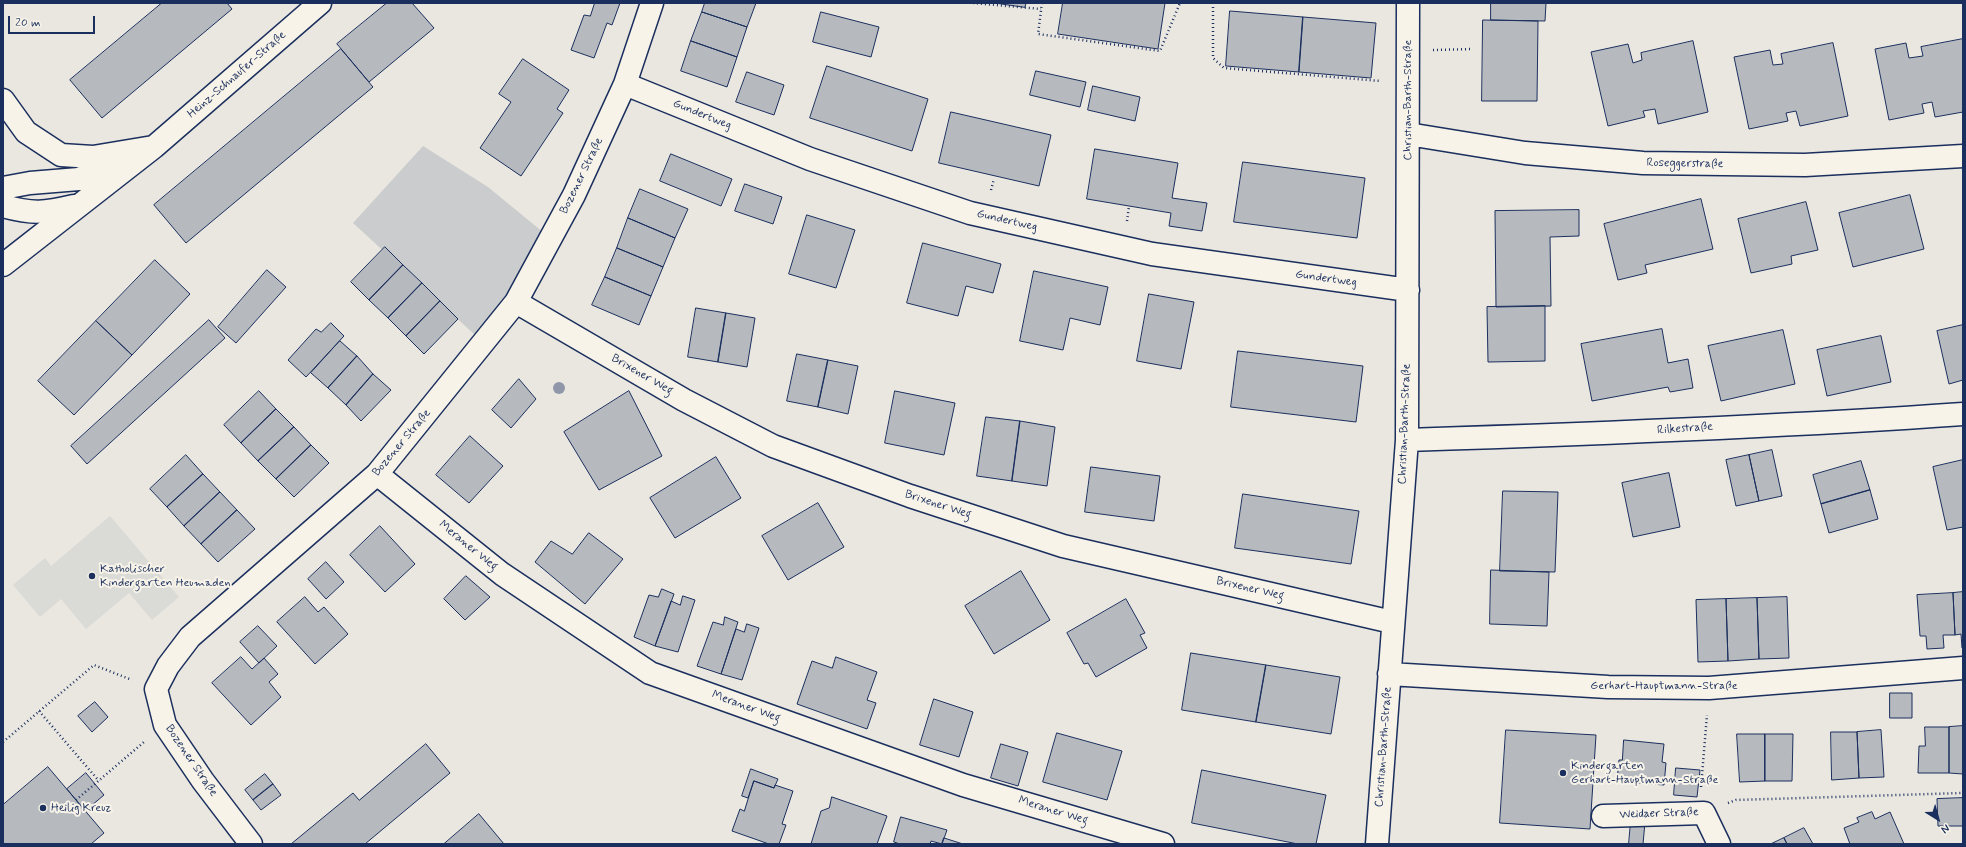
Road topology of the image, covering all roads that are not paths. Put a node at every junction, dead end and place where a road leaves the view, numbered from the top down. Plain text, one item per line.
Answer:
1 (320, 3) edge
2 (652, 3) edge
3 (1408, 3) edge
4 (625, 84) junction
5 (3, 100) edge
6 (1408, 134) junction
7 (154, 147) junction
8 (1963, 156) edge
9 (3, 188) edge
10 (81, 204) junction
11 (3, 206) edge
12 (3, 265) edge
13 (1408, 290) junction
14 (516, 302) junction
15 (1963, 414) edge
16 (1406, 440) junction
17 (377, 474) junction
18 (1392, 622) junction
19 (1963, 668) edge
20 (1389, 674) junction
21 (1603, 816) dead end
22 (251, 844) edge
23 (1163, 844) edge
24 (1377, 844) edge
25 (1719, 844) edge

1 - 7 street, Heinz-Schnaufer-Straße
2 - 4 street, Bozener Straße
3 - 6 street, Christian-Barth-Straße
4 - 13 street, Gundertweg
4 - 14 street, Bozener Straße
5 - 7 street
6 - 8 street, Roseggerstraße
6 - 13 street, Christian-Barth-Straße
7 - 9 street, Heinz-Schnaufer-Straße
7 - 10 street, Heinz-Schnaufer-Straße
10 - 11 street, Heinz-Schnaufer-Straße
10 - 12 street, Heinz-Schnaufer-Straße
13 - 16 street, Christian-Barth-Straße
14 - 17 street, Bozener Straße
14 - 18 street, Brixener Weg
15 - 16 street, Rilkestraße
16 - 18 street, Christian-Barth-Straße
17 - 22 street, Bozener Straße
17 - 23 street, Meraner Weg
18 - 20 street, Christian-Barth-Straße
19 - 20 street, Gerhart-Hauptmann-Straße
20 - 24 street, Christian-Barth-Straße
21 - 25 street, Weidaer Straße

